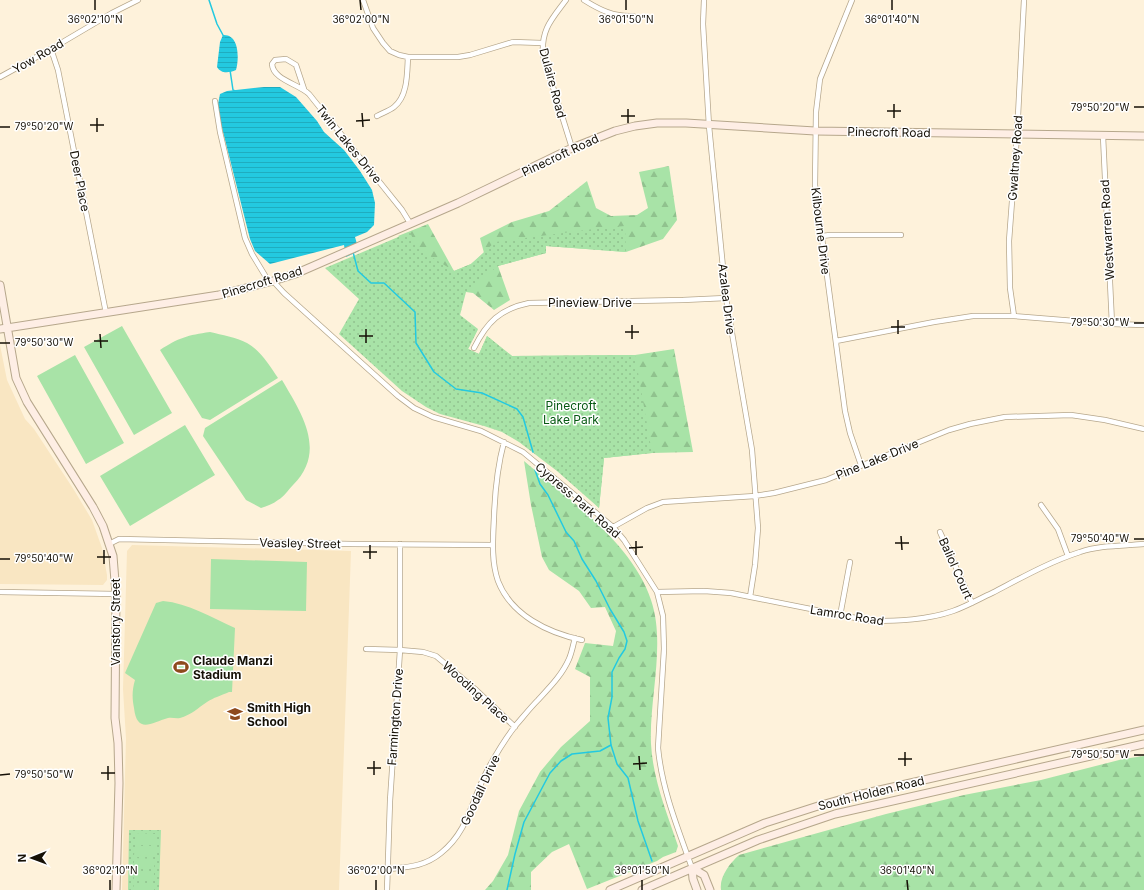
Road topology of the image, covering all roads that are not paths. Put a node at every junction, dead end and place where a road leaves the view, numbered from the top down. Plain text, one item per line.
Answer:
1 (138, 0) edge
2 (362, 0) edge
3 (566, 0) edge
4 (584, 0) edge
5 (704, 0) edge
6 (852, 0) edge
7 (1024, 0) edge
8 (633, 16) dead end
9 (542, 43) junction
10 (51, 49) junction
11 (408, 57) junction
12 (0, 77) edge
13 (304, 89) junction
14 (215, 101) dead end
15 (377, 116) dead end
16 (709, 126) junction
17 (815, 131) junction
18 (1016, 135) junction
19 (1103, 136) junction
20 (1144, 136) edge
21 (572, 148) junction
22 (410, 223) junction
23 (901, 235) dead end
24 (822, 236) junction
25 (271, 282) junction
26 (0, 285) edge
27 (726, 298) junction
28 (106, 313) junction
29 (1014, 316) junction
30 (1112, 324) junction
31 (1144, 325) edge
32 (3, 329) edge
33 (836, 342) junction
34 (474, 348) dead end
35 (1144, 430) edge
36 (504, 442) junction
37 (861, 465) junction
38 (755, 496) junction
39 (1041, 505) dead end
40 (613, 527) junction
41 (940, 532) dead end
42 (109, 544) junction
43 (400, 544) junction
44 (1144, 544) edge
45 (492, 545) junction
46 (1068, 556) junction
47 (850, 562) dead end
48 (0, 592) edge
49 (657, 592) junction
50 (116, 594) junction
51 (750, 597) junction
52 (972, 603) junction
53 (840, 616) junction
54 (575, 638) junction
55 (582, 640) dead end
56 (366, 649) dead end
57 (400, 650) junction
58 (515, 727) junction
59 (1144, 730) edge
60 (1144, 744) edge
61 (688, 857) junction
62 (692, 868) junction
63 (386, 869) junction
64 (116, 890) edge
65 (387, 890) edge
66 (610, 890) edge
67 (642, 890) edge
68 (697, 890) edge
69 (710, 890) edge

1 - 10 street, Yow Road
2 - 11 street
3 - 9 street, Dulaire Road
4 - 8 street
5 - 16 street, Azalea Drive
6 - 17 street, Kilbourne Drive
7 - 18 street, Gwaltney Road
9 - 11 street
9 - 21 street, Dulaire Road
10 - 12 street, Yow Road
10 - 28 street, Deer Place
11 - 15 street
13 - 13 street, Twin Lakes Drive
13 - 22 street, Twin Lakes Drive
14 - 25 street
16 - 17 street, Pinecroft Road
16 - 21 street, Pinecroft Road
16 - 27 street, Azalea Drive
17 - 18 street, Pinecroft Road
17 - 24 street, Kilbourne Drive
18 - 19 street, Pinecroft Road
18 - 29 street, Gwaltney Road
19 - 20 street, Pinecroft Road
19 - 30 street, Westwarren Road
21 - 22 street, Pinecroft Road
22 - 25 street, Pinecroft Road
23 - 24 street
24 - 33 street, Kilbourne Drive
25 - 28 street, Pinecroft Road
25 - 36 street, Cypress Park Road
26 - 32 street, Vanstory Street
27 - 34 street, Pineview Drive
27 - 38 street, Azalea Drive
28 - 32 street, Pinecroft Road
29 - 30 street
29 - 33 street
30 - 31 street
32 - 42 street, Vanstory Street
33 - 37 street, Kilbourne Drive
35 - 37 street, Pine Lake Drive
36 - 40 street, Cypress Park Road
36 - 45 street
37 - 38 street, Pine Lake Drive
38 - 40 street, Pine Lake Drive
38 - 51 street, Azalea Drive
39 - 46 street
40 - 49 street, Cypress Park Road
41 - 52 street, Baliol Court
42 - 43 street, Veasley Street
42 - 50 street, Vanstory Street
43 - 45 street, Veasley Street
43 - 57 street, Farmington Drive
44 - 46 street, Lamroc Road
45 - 54 street
46 - 52 street, Lamroc Road
47 - 53 street
48 - 50 street
49 - 51 street, Lamroc Road
49 - 61 street, Cypress Park Road
50 - 64 street, Vanstory Street
51 - 53 street, Lamroc Road
52 - 53 street, Lamroc Road
54 - 55 street
54 - 58 street, Goodall Drive
56 - 57 street, Wooding Place
57 - 58 street, Wooding Place
57 - 63 street, Farmington Drive
58 - 63 street, Goodall Drive
59 - 61 street, South Holden Road
60 - 62 street, South Holden Road
61 - 62 street, Cypress Park Road
61 - 66 street, South Holden Road
62 - 67 street, South Holden Road
62 - 68 street
62 - 69 street
63 - 65 street, Farmington Drive

